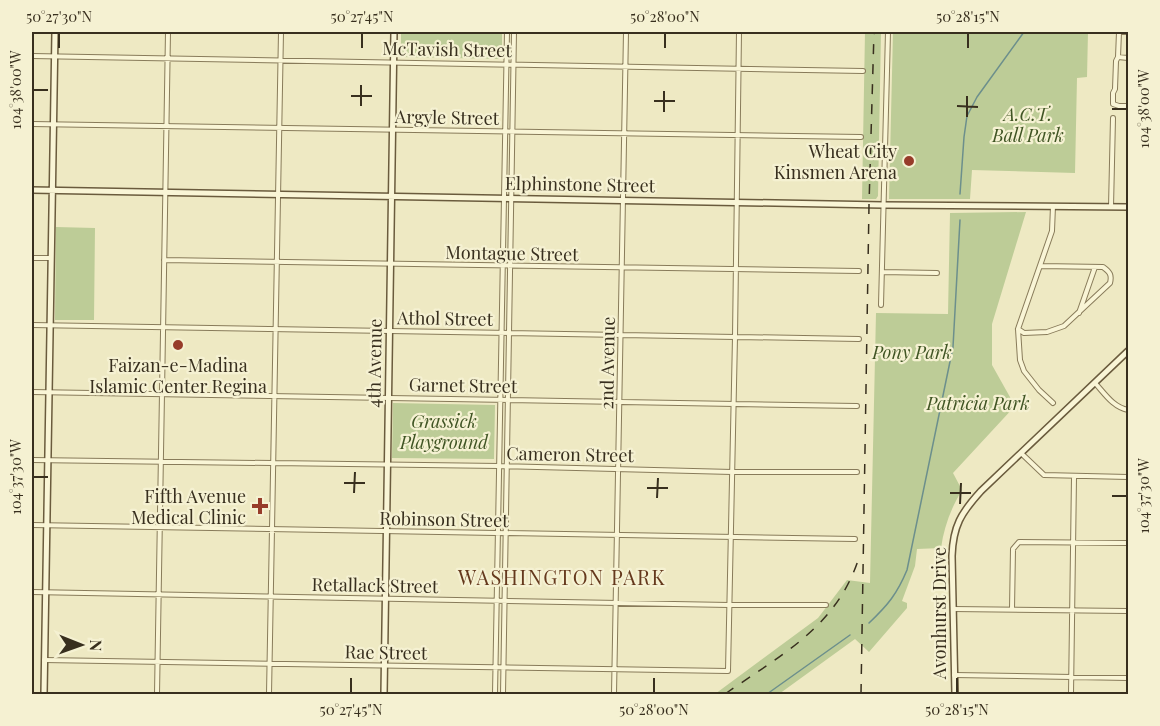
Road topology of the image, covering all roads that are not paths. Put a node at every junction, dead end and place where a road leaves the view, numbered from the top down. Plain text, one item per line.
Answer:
1 (55, 32) edge
2 (168, 32) edge
3 (281, 32) edge
4 (394, 32) edge
5 (507, 32) edge
6 (514, 32) edge
7 (626, 32) edge
8 (739, 32) edge
9 (888, 32) edge
10 (1119, 32) edge
11 (1128, 32) edge
12 (32, 56) edge
13 (54, 57) junction
14 (1118, 57) junction
15 (1128, 58) edge
16 (168, 59) junction
17 (280, 60) junction
18 (394, 62) junction
19 (506, 64) junction
20 (513, 64) junction
21 (625, 66) junction
22 (739, 69) junction
23 (863, 71) dead end
24 (1128, 106) edge
25 (1113, 118) dead end
26 (32, 124) edge
27 (53, 124) junction
28 (167, 126) junction
29 (279, 128) junction
30 (393, 130) junction
31 (505, 132) junction
32 (512, 132) junction
33 (623, 134) junction
34 (738, 136) junction
35 (861, 137) dead end
36 (32, 190) edge
37 (52, 190) junction
38 (166, 193) junction
39 (277, 195) junction
40 (392, 196) junction
41 (504, 198) junction
42 (511, 198) junction
43 (623, 200) junction
44 (736, 202) junction
45 (883, 205) junction
46 (1053, 206) junction
47 (1111, 207) junction
48 (1128, 207) edge
49 (32, 258) edge
50 (51, 258) junction
51 (164, 260) junction
52 (276, 262) junction
53 (391, 264) junction
54 (502, 266) junction
55 (510, 266) junction
56 (1041, 266) junction
57 (1095, 267) junction
58 (622, 268) junction
59 (736, 270) junction
60 (859, 271) dead end
61 (882, 272) junction
62 (937, 273) dead end
63 (881, 305) dead end
64 (1078, 313) junction
65 (32, 325) edge
66 (50, 326) junction
67 (163, 327) junction
68 (276, 329) junction
69 (1018, 329) junction
70 (390, 331) junction
71 (501, 332) junction
72 (509, 333) junction
73 (620, 335) junction
74 (735, 337) junction
75 (859, 339) dead end
76 (1128, 351) edge
77 (1095, 383) junction
78 (32, 392) edge
79 (49, 392) junction
80 (162, 393) junction
81 (274, 395) junction
82 (389, 398) junction
83 (500, 399) junction
84 (508, 399) junction
85 (620, 401) junction
86 (1053, 403) dead end
87 (734, 404) junction
88 (857, 406) dead end
89 (1128, 410) edge
90 (1022, 454) junction
91 (32, 460) edge
92 (48, 460) junction
93 (161, 462) junction
94 (273, 463) junction
95 (387, 464) junction
96 (499, 466) junction
97 (507, 466) junction
98 (619, 468) junction
99 (732, 472) junction
100 (857, 472) dead end
101 (1074, 477) junction
102 (1128, 477) edge
103 (32, 525) edge
104 (46, 525) junction
105 (160, 528) junction
106 (272, 530) junction
107 (387, 532) junction
108 (498, 534) junction
109 (505, 534) junction
110 (618, 535) junction
111 (731, 537) junction
112 (855, 539) dead end
113 (1073, 542) junction
114 (1128, 543) edge
115 (32, 592) edge
116 (45, 592) junction
117 (159, 594) junction
118 (271, 596) junction
119 (386, 599) junction
120 (497, 601) junction
121 (504, 601) junction
122 (617, 602) junction
123 (729, 605) junction
124 (826, 605) dead end
125 (952, 609) junction
126 (1012, 609) junction
127 (1072, 609) junction
128 (1128, 610) edge
129 (44, 660) junction
130 (158, 662) junction
131 (270, 664) junction
132 (384, 666) junction
133 (496, 668) junction
134 (503, 668) junction
135 (615, 670) junction
136 (954, 675) junction
137 (1071, 676) junction
138 (1128, 678) edge
139 (44, 694) edge
140 (157, 694) edge
141 (269, 694) edge
142 (384, 694) edge
143 (495, 694) edge
144 (503, 694) edge
145 (615, 694) edge
146 (955, 694) edge
147 (1071, 694) edge

1 - 13 street
2 - 16 street
3 - 17 street
4 - 18 street, 4th Avenue
5 - 19 street
6 - 20 street
7 - 21 street, 2nd Avenue
8 - 22 street
9 - 45 street
10 - 11 street
10 - 14 street
12 - 13 street, McTavish Street
13 - 16 street, McTavish Street
13 - 27 street
14 - 15 street
14 - 24 street
16 - 17 street, McTavish Street
16 - 28 street
17 - 18 street, McTavish Street
17 - 29 street
18 - 19 street, McTavish Street
18 - 30 street, 4th Avenue
19 - 20 street, McTavish Street
19 - 31 street
20 - 21 street, McTavish Street
20 - 32 street
21 - 22 street, McTavish Street
21 - 33 street, 2nd Avenue
22 - 23 street, McTavish Street
22 - 34 street
25 - 47 street
26 - 27 street, Argyle Street
27 - 28 street, Argyle Street
27 - 37 street
28 - 29 street, Argyle Street
28 - 38 street
29 - 30 street, Argyle Street
29 - 39 street
30 - 31 street, Argyle Street
30 - 40 street, 4th Avenue
31 - 32 street, Argyle Street
31 - 41 street
32 - 33 street, Argyle Street
32 - 42 street
33 - 34 street, Argyle Street
33 - 43 street, 2nd Avenue
34 - 35 street, Argyle Street
34 - 44 street
36 - 37 street, Elphinstone Street
37 - 38 street, Elphinstone Street
37 - 50 street
38 - 39 street, Elphinstone Street
38 - 51 street
39 - 40 street, Elphinstone Street
39 - 52 street
40 - 41 street, Elphinstone Street
40 - 53 street, 4th Avenue
41 - 42 street, Elphinstone Street
41 - 54 street
42 - 43 street, Elphinstone Street
42 - 55 street
43 - 44 street, Elphinstone Street
43 - 58 street, 2nd Avenue
44 - 45 street, Elphinstone Street
44 - 59 street
45 - 46 street, Elphinstone Street
45 - 61 street
46 - 47 street, Elphinstone Street
46 - 56 street
47 - 48 street, Elphinstone Street
49 - 50 street
50 - 66 street
51 - 52 street, Montague Street
51 - 67 street
52 - 53 street, Montague Street
52 - 68 street
53 - 54 street, Montague Street
53 - 70 street, 4th Avenue
54 - 55 street, Montague Street
54 - 71 street
55 - 58 street, Montague Street
55 - 72 street
56 - 57 street
56 - 69 street
57 - 64 street
57 - 64 street
58 - 59 street, Montague Street
58 - 73 street, 2nd Avenue
59 - 60 street, Montague Street
59 - 74 street
61 - 62 street
61 - 63 street
64 - 69 street
65 - 66 street, Athol Street
66 - 67 street, Athol Street
66 - 79 street
67 - 68 street, Athol Street
67 - 80 street
68 - 70 street, Athol Street
68 - 81 street
69 - 86 street
70 - 71 street, Athol Street
70 - 82 street, 4th Avenue
71 - 72 street, Athol Street
71 - 83 street
72 - 73 street, Athol Street
72 - 84 street
73 - 74 street, Athol Street
73 - 85 street, 2nd Avenue
74 - 75 street, Athol Street
74 - 87 street
76 - 77 street, Avonhurst Drive
77 - 89 street
77 - 90 street, Avonhurst Drive
78 - 79 street, Garnet Street
79 - 80 street, Garnet Street
79 - 92 street
80 - 81 street, Garnet Street
80 - 93 street
81 - 82 street, Garnet Street
81 - 94 street
82 - 83 street, Garnet Street
82 - 95 street, 4th Avenue
83 - 84 street, Garnet Street
83 - 96 street
84 - 85 street, Garnet Street
84 - 97 street
85 - 87 street, Garnet Street
85 - 98 street, 2nd Avenue
87 - 88 street, Garnet Street
87 - 99 street
90 - 101 street
90 - 125 street, Avonhurst Drive
91 - 92 street, Cameron Street
92 - 93 street, Cameron Street
92 - 104 street
93 - 94 street, Cameron Street
93 - 105 street
94 - 95 street, Cameron Street
94 - 106 street
95 - 96 street, Cameron Street
95 - 107 street, 4th Avenue
96 - 97 street, Cameron Street
96 - 108 street
97 - 98 street, Cameron Street
97 - 109 street
98 - 99 street, Cameron Street
98 - 110 street, 2nd Avenue
99 - 100 street, Cameron Street
99 - 111 street
101 - 102 street
101 - 113 street
103 - 104 street, Robinson Street
104 - 105 street, Robinson Street
104 - 116 street
105 - 106 street, Robinson Street
105 - 117 street
106 - 107 street, Robinson Street
106 - 118 street
107 - 108 street, Robinson Street
107 - 119 street, 4th Avenue
108 - 109 street, Robinson Street
108 - 120 street
109 - 110 street, Robinson Street
109 - 121 street
110 - 111 street, Robinson Street
110 - 122 street, 2nd Avenue
111 - 112 street, Robinson Street
111 - 123 street
113 - 114 street
113 - 126 street
113 - 127 street
115 - 116 street, Retallack Street
116 - 117 street, Retallack Street
116 - 129 street
117 - 118 street, Retallack Street
117 - 130 street
118 - 119 street, Retallack Street
118 - 131 street
119 - 120 street, Retallack Street
119 - 132 street, 4th Avenue
120 - 121 street, Retallack Street
120 - 133 street
121 - 122 street, Retallack Street
121 - 134 street
122 - 123 street, Retallack Street
122 - 135 street, 2nd Avenue
123 - 124 street, Retallack Street
123 - 135 street, Rae Street
125 - 126 street
125 - 136 street, Avonhurst Drive
126 - 127 street
127 - 128 street
127 - 137 street
129 - 130 street, Rae Street
129 - 139 street
130 - 131 street, Rae Street
130 - 140 street
131 - 132 street, Rae Street
131 - 141 street
132 - 133 street, Rae Street
132 - 142 street, 4th Avenue
133 - 134 street, Rae Street
133 - 143 street
134 - 135 street, Rae Street
134 - 144 street
135 - 145 street, 2nd Avenue
136 - 137 street
136 - 146 street, Avonhurst Drive
137 - 138 street
137 - 147 street

